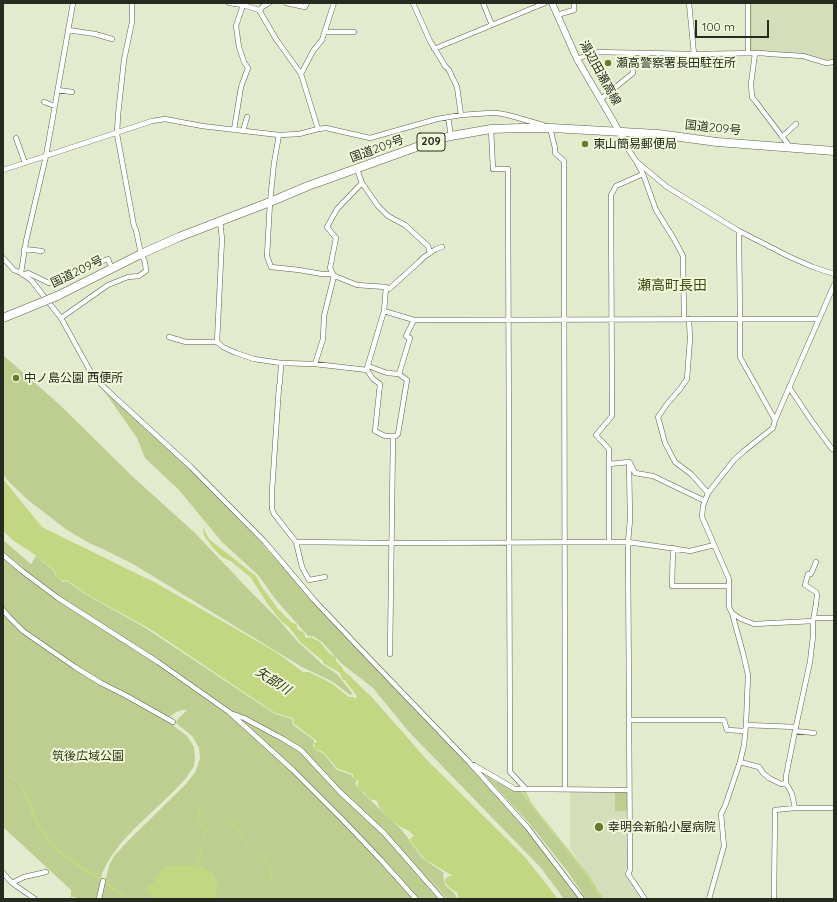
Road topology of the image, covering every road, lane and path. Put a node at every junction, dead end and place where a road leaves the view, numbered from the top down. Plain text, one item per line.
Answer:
1 (73, 3) edge
2 (132, 3) edge
3 (229, 3) edge
4 (269, 3) edge
5 (286, 3) edge
6 (307, 3) edge
7 (334, 3) edge
8 (413, 3) edge
9 (483, 3) edge
10 (545, 3) edge
11 (552, 3) edge
12 (574, 3) edge
13 (689, 3) edge
14 (748, 3) edge
15 (246, 5) edge
16 (260, 11) junction
17 (557, 15) junction
18 (492, 25) junction
19 (68, 30) junction
20 (325, 32) junction
21 (354, 32) dead end
22 (112, 39) dead end
23 (434, 49) junction
24 (630, 53) junction
25 (748, 53) junction
26 (755, 53) junction
27 (694, 54) junction
28 (578, 59) junction
29 (834, 62) edge
30 (301, 74) junction
31 (58, 90) junction
32 (72, 92) dead end
33 (601, 99) junction
34 (44, 102) dead end
35 (55, 106) junction
36 (461, 115) junction
37 (247, 117) dead end
38 (448, 117) junction
39 (796, 124) dead end
40 (551, 128) junction
41 (318, 129) junction
42 (491, 129) junction
43 (234, 130) junction
44 (243, 131) junction
45 (619, 131) junction
46 (117, 134) junction
47 (279, 135) junction
48 (451, 136) junction
49 (16, 138) dead end
50 (782, 138) junction
51 (790, 147) junction
52 (834, 151) edge
53 (46, 156) junction
54 (636, 161) junction
55 (26, 163) junction
56 (357, 169) junction
57 (3, 170) edge
58 (643, 174) junction
59 (362, 183) junction
60 (270, 202) junction
61 (220, 221) junction
62 (739, 231) junction
63 (442, 247) dead end
64 (24, 248) junction
65 (42, 251) dead end
66 (430, 253) junction
67 (141, 254) junction
68 (3, 258) edge
69 (110, 264) dead end
70 (22, 274) junction
71 (834, 274) edge
72 (334, 276) junction
73 (834, 285) edge
74 (386, 287) junction
75 (384, 312) junction
76 (3, 318) edge
77 (61, 318) junction
78 (612, 319) junction
79 (684, 319) junction
80 (690, 319) junction
81 (740, 319) junction
82 (818, 319) junction
83 (414, 320) junction
84 (508, 320) junction
85 (564, 320) junction
86 (169, 337) dead end
87 (217, 342) junction
88 (281, 363) junction
89 (315, 364) junction
90 (367, 368) junction
91 (400, 374) junction
92 (789, 387) junction
93 (775, 420) junction
94 (392, 436) junction
95 (834, 449) edge
96 (629, 462) junction
97 (609, 464) junction
98 (708, 493) junction
99 (705, 501) junction
100 (296, 542) junction
101 (509, 542) junction
102 (565, 542) junction
103 (609, 542) junction
104 (628, 542) junction
105 (392, 543) junction
106 (714, 545) junction
107 (673, 548) junction
108 (3, 555) edge
109 (816, 562) dead end
110 (325, 577) dead end
111 (729, 586) junction
112 (3, 610) edge
113 (732, 613) junction
114 (834, 618) edge
115 (814, 620) junction
116 (390, 654) dead end
117 (229, 712) junction
118 (630, 720) junction
119 (173, 722) dead end
120 (746, 724) junction
121 (795, 729) junction
122 (745, 731) junction
123 (814, 733) dead end
124 (469, 762) junction
125 (740, 762) junction
126 (786, 783) junction
127 (526, 789) junction
128 (565, 789) junction
129 (630, 790) junction
130 (796, 808) junction
131 (834, 808) edge
132 (46, 872) dead end
133 (3, 873) edge
134 (103, 881) dead end
135 (12, 883) junction
136 (35, 899) edge
137 (99, 899) edge
138 (416, 899) edge
139 (442, 899) edge
140 (582, 899) edge
141 (644, 899) edge
142 (709, 899) edge
143 (774, 899) edge

1 - 19 street
2 - 46 street
3 - 15 street
4 - 16 street
5 - 6 street
7 - 20 street
8 - 23 street
9 - 18 street
10 - 18 street
11 - 17 main road, 湯辺田瀬高線
12 - 17 street
13 - 27 street
14 - 25 street
15 - 16 street
15 - 43 street
16 - 30 street
17 - 28 main road, 湯辺田瀬高線
18 - 23 street
19 - 22 street
19 - 31 street
20 - 21 street
20 - 30 street
23 - 36 street
24 - 27 street
24 - 28 street
24 - 33 street
25 - 26 street
25 - 27 street
26 - 29 street
26 - 50 street
28 - 33 main road, 湯辺田瀬高線
30 - 41 street
31 - 32 street
31 - 35 street
33 - 45 main road, 湯辺田瀬高線
34 - 35 street
35 - 53 street
36 - 38 street
36 - 40 street
37 - 44 street
38 - 41 street
38 - 48 street
39 - 50 street
40 - 42 highway, 国道209号 / 209
40 - 45 highway, 国道209号 / 209
40 - 85 street
41 - 47 street
42 - 48 highway, 国道209号 / 209
42 - 84 street
43 - 44 street
43 - 46 street
44 - 47 street
45 - 51 highway, 国道209号 / 209
45 - 54 street
46 - 53 street
46 - 67 street
47 - 60 street
48 - 56 highway, 国道209号 / 209
49 - 55 street
50 - 51 street
51 - 52 highway, 国道209号 / 209
53 - 55 street
53 - 64 street
54 - 58 street
54 - 62 street
55 - 57 street
56 - 59 street
56 - 60 highway, 国道209号 / 209
58 - 78 street
58 - 79 street
59 - 66 street
59 - 72 street
60 - 61 highway, 国道209号 / 209
60 - 72 street
61 - 67 highway, 国道209号 / 209
61 - 87 street
62 - 71 street
62 - 81 street
63 - 66 street
64 - 65 street
64 - 70 street
66 - 74 street
67 - 76 highway, 国道209号 / 209, bridge
67 - 77 street
68 - 70 street
69 - 70 street
70 - 77 street
72 - 74 street
72 - 89 street
73 - 82 street
74 - 75 street
75 - 83 street
75 - 90 street
77 - 124 street
78 - 79 street
78 - 85 street
78 - 97 street
79 - 80 street
80 - 81 street
80 - 98 street
81 - 82 street
81 - 93 street
82 - 92 street
83 - 84 street
83 - 91 street
84 - 85 street
84 - 101 street
85 - 102 street
86 - 87 street
87 - 88 street
88 - 89 street
88 - 100 street
89 - 90 street
90 - 91 street
90 - 94 street
91 - 94 street
92 - 93 street
92 - 95 street
93 - 98 street
94 - 105 street
96 - 97 street
96 - 99 street
96 - 104 street
97 - 103 street
98 - 99 street
99 - 106 street
100 - 105 street
100 - 110 street
101 - 102 street
101 - 105 street
101 - 127 street
102 - 103 street
102 - 128 street
103 - 104 street
104 - 107 street
104 - 118 street
105 - 116 street
106 - 107 street
106 - 111 street
107 - 111 street
108 - 117 street
109 - 115 street
111 - 113 street
112 - 119 street
113 - 115 street
113 - 120 street
114 - 115 street
115 - 121 street
117 - 138 street
117 - 139 street
118 - 122 street
118 - 129 street
120 - 121 street
120 - 122 street
121 - 123 street
121 - 126 street
122 - 125 street
124 - 127 street
124 - 140 street
125 - 126 street
125 - 142 street
126 - 130 street
127 - 128 street
128 - 129 street
129 - 141 street
130 - 131 street
130 - 143 street
132 - 135 street
133 - 135 street
134 - 137 street
135 - 136 street

